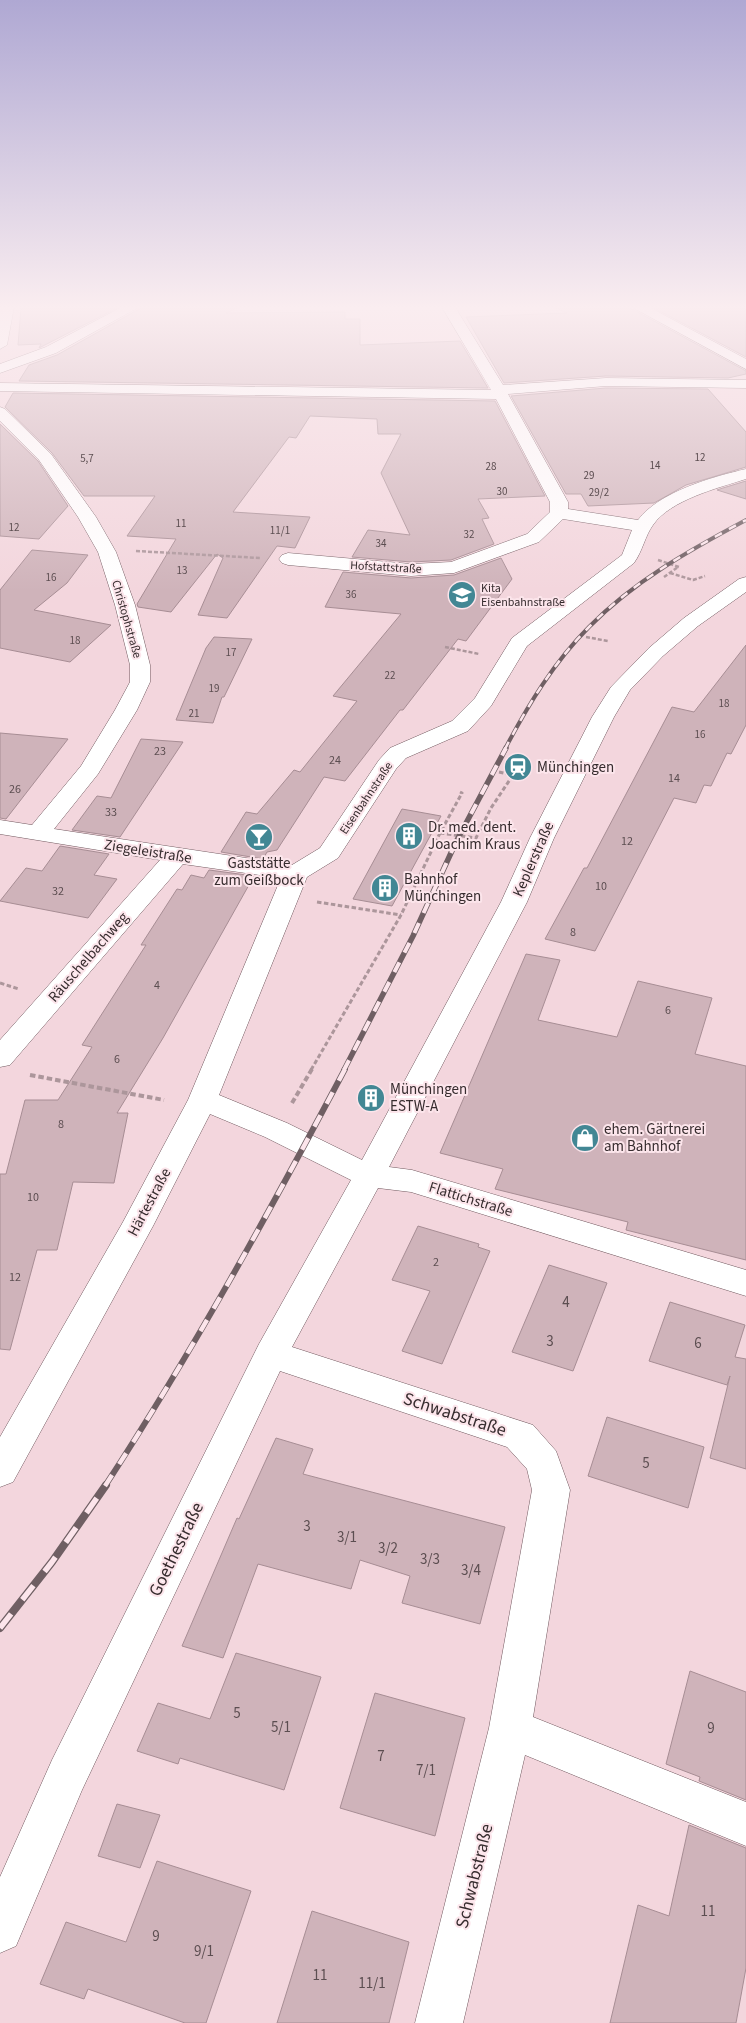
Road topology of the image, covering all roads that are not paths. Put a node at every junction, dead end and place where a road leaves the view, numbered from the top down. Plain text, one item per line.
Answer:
1 (504, 401) edge
2 (0, 412) edge
3 (746, 474) edge
4 (559, 513) junction
5 (642, 526) junction
6 (288, 559) road end
7 (746, 583) edge
8 (0, 827) edge
9 (38, 833) junction
10 (177, 856) junction
11 (296, 873) junction
12 (0, 1058) edge
13 (201, 1103) junction
14 (369, 1176) junction
15 (746, 1283) edge
16 (271, 1354) junction
17 (0, 1471) edge
18 (510, 1728) junction
19 (746, 1824) edge
20 (0, 1930) edge
21 (439, 2023) edge

1 - 4 street
2 - 9 street, Christophstraße
3 - 5 street, Eisenbahnstraße
4 - 5 street
4 - 6 street, Hofstattstraße
5 - 11 street, Eisenbahnstraße
7 - 14 street, Keplerstraße
8 - 9 street, Ziegeleistraße
9 - 10 street, Ziegeleistraße
10 - 11 street, Ziegeleistraße
10 - 12 street, Räuschelbachweg
11 - 13 street, Härtestraße
13 - 14 street, Flattichstraße
13 - 17 street, Härtestraße
14 - 15 street, Flattichstraße
14 - 16 street, Goethestraße
16 - 18 street, Schwabstraße
16 - 20 street, Goethestraße
18 - 19 street
18 - 21 street, Schwabstraße

